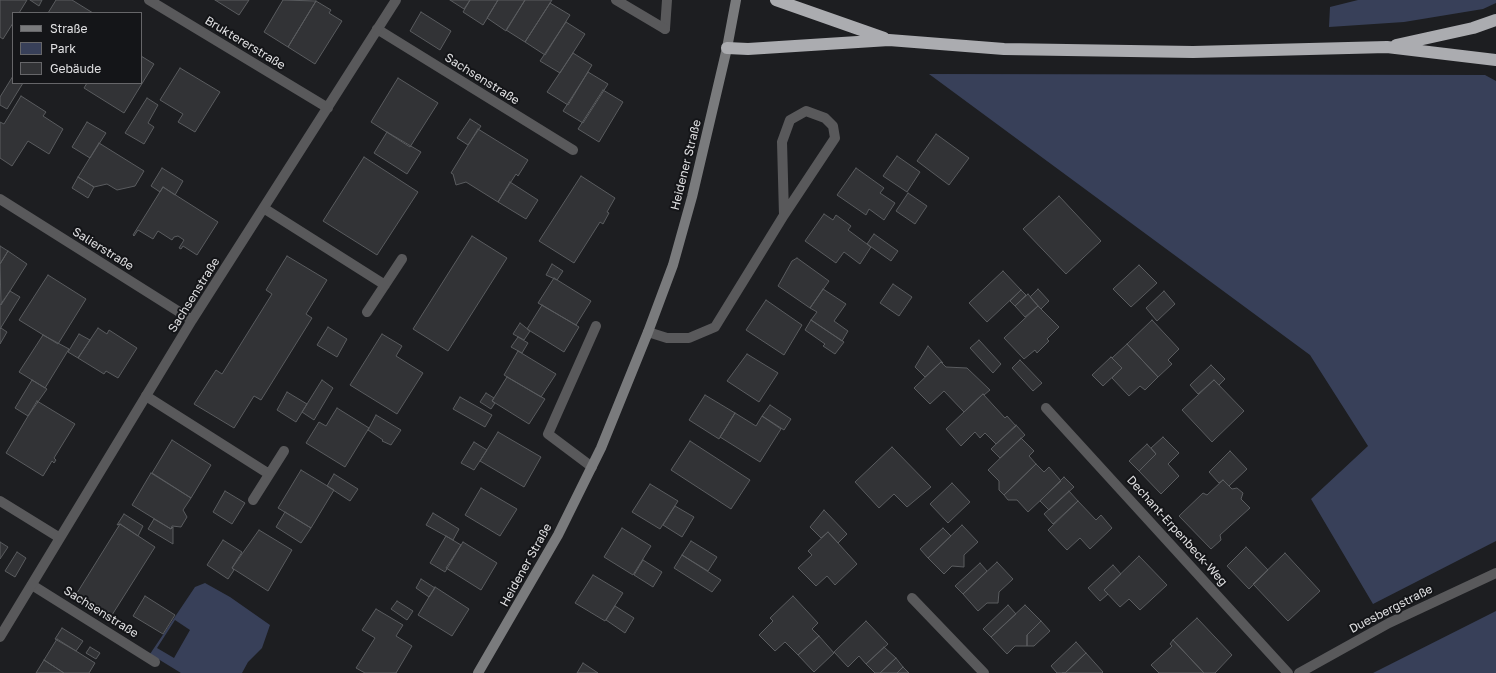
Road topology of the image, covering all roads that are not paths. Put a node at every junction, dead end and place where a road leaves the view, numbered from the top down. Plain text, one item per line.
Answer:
1 (149, 0) edge
2 (396, 0) edge
3 (616, 0) edge
4 (668, 0) edge
5 (736, 0) edge
6 (776, 0) edge
7 (1496, 20) edge
8 (377, 29) junction
9 (889, 40) junction
10 (1387, 47) junction
11 (727, 48) junction
12 (1496, 60) edge
13 (328, 108) junction
14 (574, 150) dead end
15 (0, 199) edge
16 (264, 209) junction
17 (784, 215) junction
18 (402, 259) dead end
19 (385, 285) junction
20 (367, 312) dead end
21 (192, 320) junction
22 (596, 326) dead end
23 (648, 332) junction
24 (146, 396) junction
25 (1046, 408) dead end
26 (284, 451) dead end
27 (592, 467) junction
28 (269, 474) junction
29 (253, 500) dead end
30 (0, 501) edge
31 (60, 538) junction
32 (1496, 573) edge
33 (32, 584) junction
34 (912, 598) dead end
35 (0, 637) edge
36 (155, 662) dead end
37 (478, 673) edge
38 (984, 673) edge
39 (1288, 673) edge
40 (1299, 673) edge

1 - 13 street, Bruktererstraße
2 - 8 street, Sachsenstraße
3 - 4 street
5 - 11 main road, Heidener Straße
6 - 9 highway
7 - 10 highway
8 - 13 street, Sachsenstraße
8 - 14 street, Sachsenstraße
9 - 10 highway
9 - 11 highway
10 - 12 highway
11 - 23 main road, Heidener Straße
13 - 16 street, Sachsenstraße
15 - 21 street, Salierstraße
16 - 19 street
16 - 21 street, Sachsenstraße
17 - 17 street
17 - 23 street
18 - 19 street
19 - 20 street
21 - 24 street, Sachsenstraße
22 - 27 street
23 - 27 main road, Heidener Straße
24 - 28 street
24 - 31 street, Sachsenstraße
25 - 39 street, Dechant-Erpenbeck-Weg
26 - 28 street
27 - 37 main road, Heidener Straße
28 - 29 street
30 - 31 street
31 - 33 street, Sachsenstraße
32 - 40 street, Duesbergstraße
33 - 35 street, Sachsenstraße
33 - 36 street, Sachsenstraße
34 - 38 street

